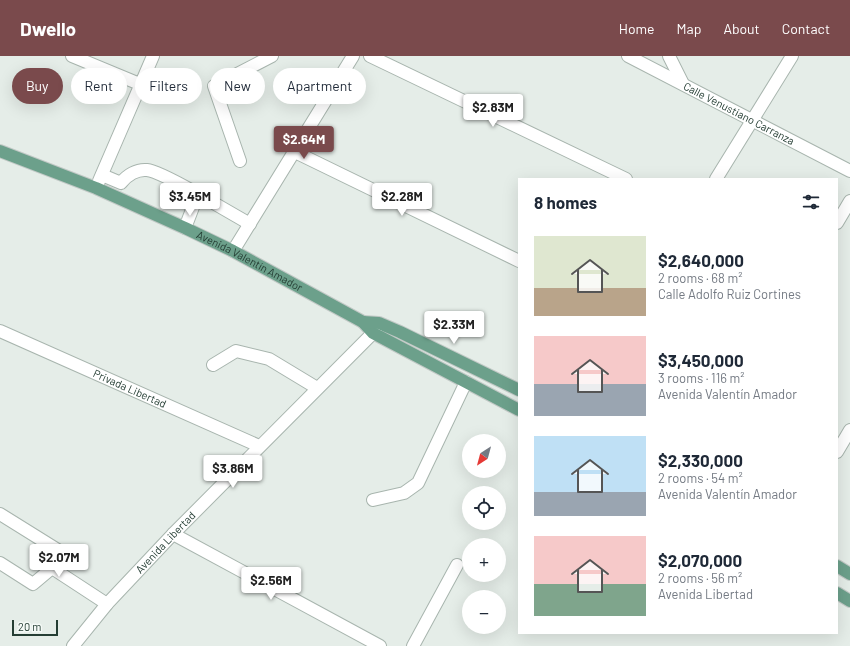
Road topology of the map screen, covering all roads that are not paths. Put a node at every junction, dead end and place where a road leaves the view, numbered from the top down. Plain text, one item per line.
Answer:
1 (72, 56) edge
2 (153, 56) edge
3 (272, 56) edge
4 (353, 56) edge
5 (370, 56) edge
6 (628, 56) edge
7 (669, 56) edge
8 (792, 56) edge
9 (148, 68) edge
10 (135, 82) edge
11 (683, 84) junction
12 (135, 101) edge
13 (753, 120) junction
14 (0, 151) edge
15 (295, 152) junction
16 (240, 160) dead end
17 (850, 171) edge
18 (102, 175) junction
19 (624, 178) edge
20 (717, 178) edge
21 (121, 184) junction
22 (96, 188) junction
23 (198, 194) junction
24 (115, 196) junction
25 (850, 201) edge
26 (838, 221) edge
27 (250, 224) junction
28 (185, 228) junction
29 (233, 251) junction
30 (518, 261) edge
31 (376, 328) junction
32 (0, 331) edge
33 (213, 365) dead end
34 (466, 382) junction
35 (317, 388) junction
36 (518, 390) edge
37 (518, 409) edge
38 (850, 430) edge
39 (259, 446) junction
40 (838, 450) edge
41 (373, 500) dead end
42 (0, 514) edge
43 (173, 534) junction
44 (0, 562) edge
45 (457, 565) dead end
46 (838, 567) edge
47 (52, 568) junction
48 (850, 574) edge
49 (838, 594) edge
50 (850, 601) edge
51 (107, 604) junction
52 (76, 645) edge
53 (380, 646) edge
54 (413, 646) edge

1 - 10 street
2 - 9 street
3 - 16 street
4 - 15 street
5 - 19 street
6 - 11 street, Calle Venustiano Carranza
7 - 11 street
8 - 13 street
11 - 13 street, Calle Venustiano Carranza
12 - 18 street
13 - 17 street, Calle Venustiano Carranza
13 - 20 street
14 - 22 main road, Avenida Valentín Amador
15 - 27 street
15 - 30 street
18 - 21 street
18 - 22 street
21 - 23 street
21 - 24 street
22 - 24 main road, Avenida Valentín Amador
23 - 27 street
23 - 28 street
24 - 28 main road, Avenida Valentín Amador
25 - 26 street
27 - 29 street
28 - 29 main road, Avenida Valentín Amador
29 - 31 main road, Avenida Valentín Amador
31 - 34 main road, Avenida Valentín Amador
31 - 35 street, Avenida Libertad
31 - 36 main road, Avenida Valentín Amador
32 - 39 street, Privada Libertad
33 - 35 street
34 - 37 main road, Avenida Valentín Amador
34 - 41 street
35 - 39 street, Avenida Libertad
38 - 40 street
39 - 43 street, Avenida Libertad
42 - 47 street
43 - 51 street, Avenida Libertad
43 - 53 street
44 - 47 street
45 - 54 street
46 - 48 main road
47 - 51 street
49 - 50 main road
51 - 52 street, Avenida Libertad

